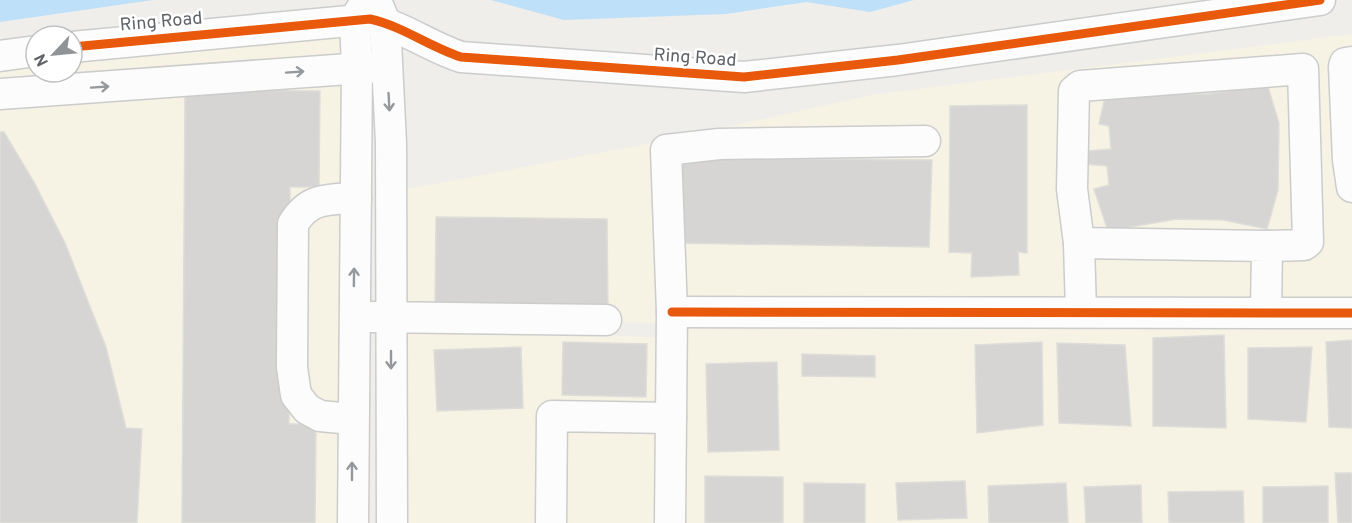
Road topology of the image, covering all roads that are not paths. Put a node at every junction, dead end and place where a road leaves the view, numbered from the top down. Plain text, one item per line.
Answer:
1 (1320, 0) edge
2 (371, 11) edge
3 (84, 46) edge
4 (24, 53) edge
5 (0, 56) edge
6 (1352, 63) edge
7 (357, 67) junction
8 (387, 67) junction
9 (0, 94) edge
10 (925, 141) dead end
11 (1352, 187) edge
12 (356, 198) junction
13 (1079, 243) junction
14 (1267, 246) junction
15 (672, 312) junction
16 (1081, 312) junction
17 (1266, 312) junction
18 (1352, 314) edge
19 (354, 317) junction
20 (391, 318) junction
21 (606, 320) dead end
22 (671, 418) junction
23 (352, 419) junction
24 (353, 523) edge
25 (392, 523) edge
26 (551, 523) edge
27 (670, 523) edge

1 - 2 street, Ring Road
2 - 3 street, Ring Road
2 - 7 street
2 - 8 street
4 - 5 street
6 - 11 street
7 - 8 street
9 -> 7 street
7 - 12 street
8 -> 20 street
10 - 15 street
19 -> 12 street
12 - 23 street
13 - 14 street
13 - 14 street
13 - 16 street
14 - 17 street
15 - 16 street
15 - 22 street
16 - 17 street
17 - 18 street
19 - 20 street
19 - 23 street
20 - 21 street
20 -> 25 street
22 - 26 street
22 - 27 street
24 -> 23 street

